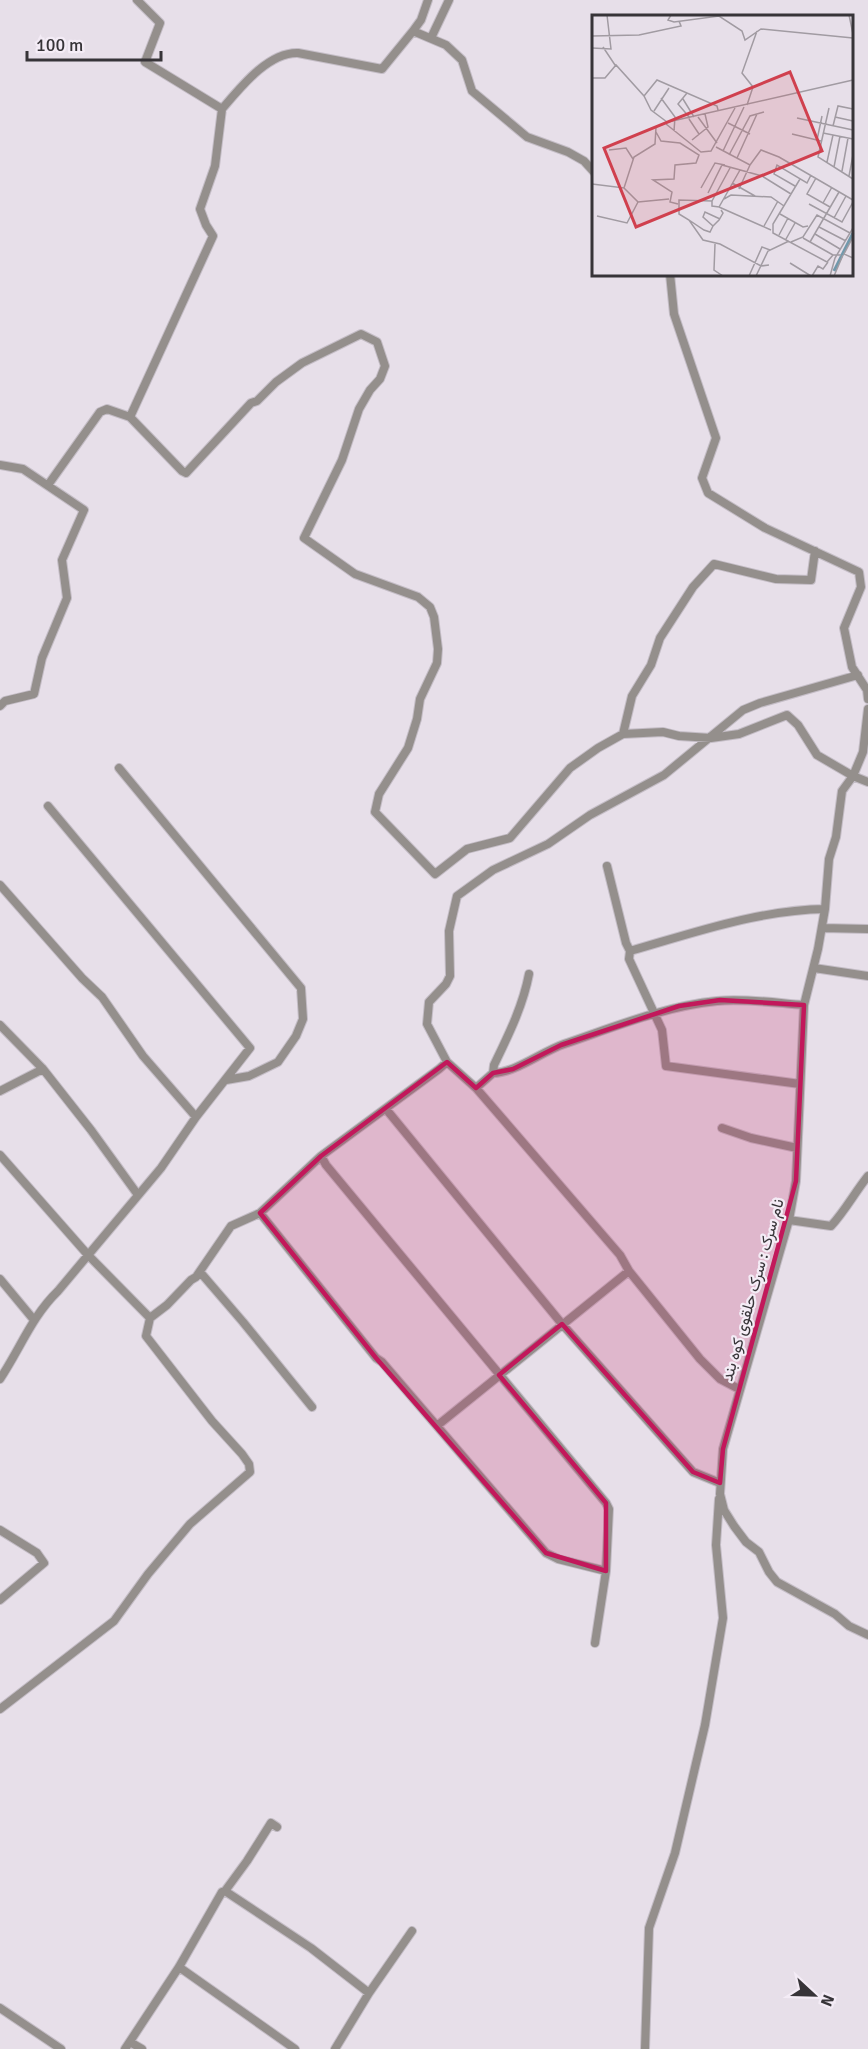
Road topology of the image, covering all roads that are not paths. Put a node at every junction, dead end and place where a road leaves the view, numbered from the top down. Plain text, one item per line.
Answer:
1 (137, 0) edge
2 (428, 0) edge
3 (448, 0) edge
4 (413, 30) junction
5 (431, 38) junction
6 (222, 109) junction
7 (592, 169) edge
8 (670, 276) edge
9 (130, 417) junction
10 (0, 465) edge
11 (48, 485) junction
12 (815, 551) junction
13 (858, 675) junction
14 (868, 693) edge
15 (0, 706) edge
16 (868, 710) edge
17 (623, 734) junction
18 (711, 738) junction
19 (119, 768) dead end
20 (853, 776) junction
21 (868, 782) edge
22 (48, 806) dead end
23 (607, 866) dead end
24 (0, 885) edge
25 (825, 909) junction
26 (822, 928) junction
27 (868, 929) edge
28 (630, 951) junction
29 (814, 968) junction
30 (529, 974) dead end
31 (868, 976) edge
32 (804, 1005) junction
33 (655, 1014) junction
34 (0, 1025) edge
35 (447, 1062) junction
36 (43, 1069) junction
37 (493, 1073) junction
38 (226, 1080) junction
39 (800, 1084) junction
40 (476, 1088) junction
41 (0, 1091) edge
42 (386, 1109) junction
43 (196, 1117) junction
44 (722, 1128) dead end
45 (797, 1148) junction
46 (0, 1155) edge
47 (321, 1156) junction
48 (868, 1176) edge
49 (138, 1195) junction
50 (260, 1213) junction
51 (789, 1220) junction
52 (88, 1255) junction
53 (629, 1271) junction
54 (200, 1272) junction
55 (0, 1279) edge
56 (150, 1318) junction
57 (33, 1320) junction
58 (562, 1324) junction
59 (499, 1375) junction
60 (0, 1379) edge
61 (739, 1389) junction
62 (312, 1407) dead end
63 (438, 1425) junction
64 (720, 1483) junction
65 (720, 1494) junction
66 (0, 1530) edge
67 (606, 1571) junction
68 (0, 1600) edge
69 (868, 1635) edge
70 (595, 1644) dead end
71 (0, 1709) edge
72 (277, 1827) dead end
73 (225, 1892) junction
74 (412, 1931) dead end
75 (178, 1967) junction
76 (369, 1993) junction
77 (0, 2008) edge
78 (130, 2042) junction
79 (61, 2049) edge
80 (125, 2049) edge
81 (142, 2049) edge
82 (295, 2049) edge
83 (335, 2049) edge
84 (645, 2049) edge

1 - 6 street
2 - 4 street
3 - 5 street
4 - 5 street
4 - 6 street
5 - 7 street
6 - 9 street
8 - 12 street
9 - 11 street
9 - 17 street
10 - 11 street
11 - 15 street
12 - 13 street
12 - 17 street
13 - 14 street
13 - 18 street
16 - 20 street, نام سرک : سرک حلقوی کوه بند
17 - 18 street
18 - 20 street
18 - 35 street
19 - 38 street
20 - 21 street
20 - 25 street, نام سرک : سرک حلقوی کوه بند
22 - 38 street
23 - 28 street
24 - 43 street
25 - 26 street, نام سرک : سرک حلقوی کوه بند
25 - 28 street
26 - 27 street
26 - 29 street, نام سرک : سرک حلقوی کوه بند
28 - 33 street
29 - 31 street
29 - 32 street, نام سرک : سرک حلقوی کوه بند
30 - 37 street
32 - 33 street
32 - 39 street, نام سرک : سرک حلقوی کوه بند
33 - 37 street
33 - 39 street
34 - 36 street
35 - 40 street
35 - 42 street
36 - 41 street
36 - 49 street
37 - 40 street
38 - 43 street
39 - 45 street, نام سرک : سرک حلقوی کوه بند
40 - 53 street
42 - 47 street
42 - 58 street
43 - 49 street
44 - 45 street
45 - 51 street, نام سرک : سرک حلقوی کوه بند
46 - 52 street
47 - 50 street
47 - 59 street
48 - 51 street
49 - 52 street
50 - 54 street
50 - 63 street
51 - 61 street, نام سرک : سرک حلقوی کوه بند
52 - 56 street
52 - 57 street
53 - 58 street
53 - 61 street
54 - 56 street
54 - 62 street
55 - 57 street
56 - 71 street
57 - 60 street
58 - 59 street
58 - 64 street
59 - 63 street
59 - 67 street
61 - 64 street, نام سرک : سرک حلقوی کوه بند
63 - 67 street
64 - 65 street, نام سرک : سرک حلقوی کوه بند
65 - 69 street, نام سرک : سرک حلقوی کوه بند
65 - 84 street
66 - 68 street
67 - 70 street
72 - 73 street
73 - 75 street
73 - 76 street
74 - 76 street
75 - 78 street
75 - 82 street
76 - 83 street
77 - 79 street
78 - 80 street
78 - 81 street

